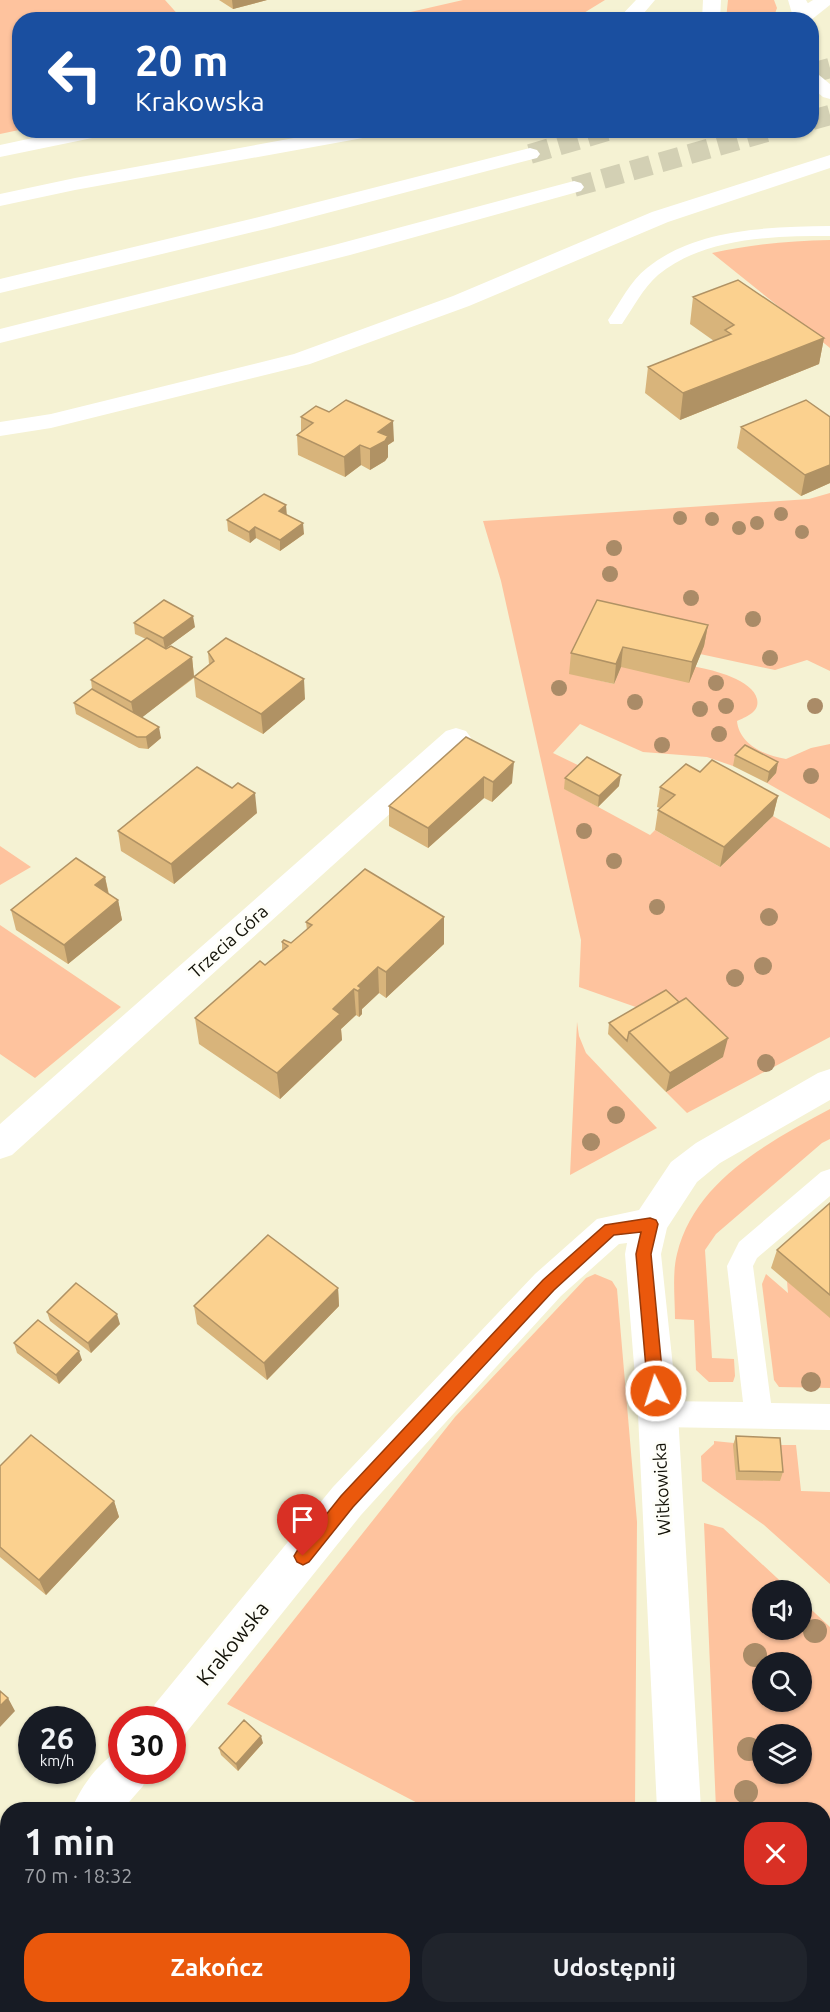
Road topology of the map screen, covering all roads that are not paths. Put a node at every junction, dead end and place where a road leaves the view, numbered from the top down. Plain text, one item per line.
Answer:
1 (646, 0) edge
2 (826, 0) edge
3 (636, 12) edge
4 (802, 12) edge
5 (63, 138) edge
6 (330, 138) edge
7 (0, 151) edge
8 (530, 154) tunnel mouth
9 (830, 161) edge
10 (822, 184) dead end
11 (574, 187) tunnel mouth
12 (748, 190) junction
13 (0, 200) edge
14 (830, 231) edge
15 (0, 286) edge
16 (616, 320) dead end
17 (0, 336) edge
18 (0, 429) edge
19 (456, 738) dead end
20 (830, 1083) edge
21 (0, 1145) edge
22 (830, 1180) edge
23 (650, 1224) junction
24 (658, 1414) junction
25 (759, 1416) junction
26 (830, 1417) edge
27 (181, 1706) edge
28 (115, 1784) edge
29 (100, 1802) edge
30 (679, 1802) edge

1 - 3 main road
2 - 4 main road
5 - 7 main road
6 - 13 main road
8 - 15 main road
9 - 12 main road
10 - 12 main road
11 - 17 main road
12 - 18 main road
14 - 16 lane
19 - 21 main road, Trzecia Góra
20 - 23 main road, Witkowicka
22 - 25 lane
23 - 24 main road, Witkowicka
23 - 27 main road, Krakowska
24 - 25 lane
24 - 30 main road, Witkowicka
25 - 26 lane
28 - 29 main road

